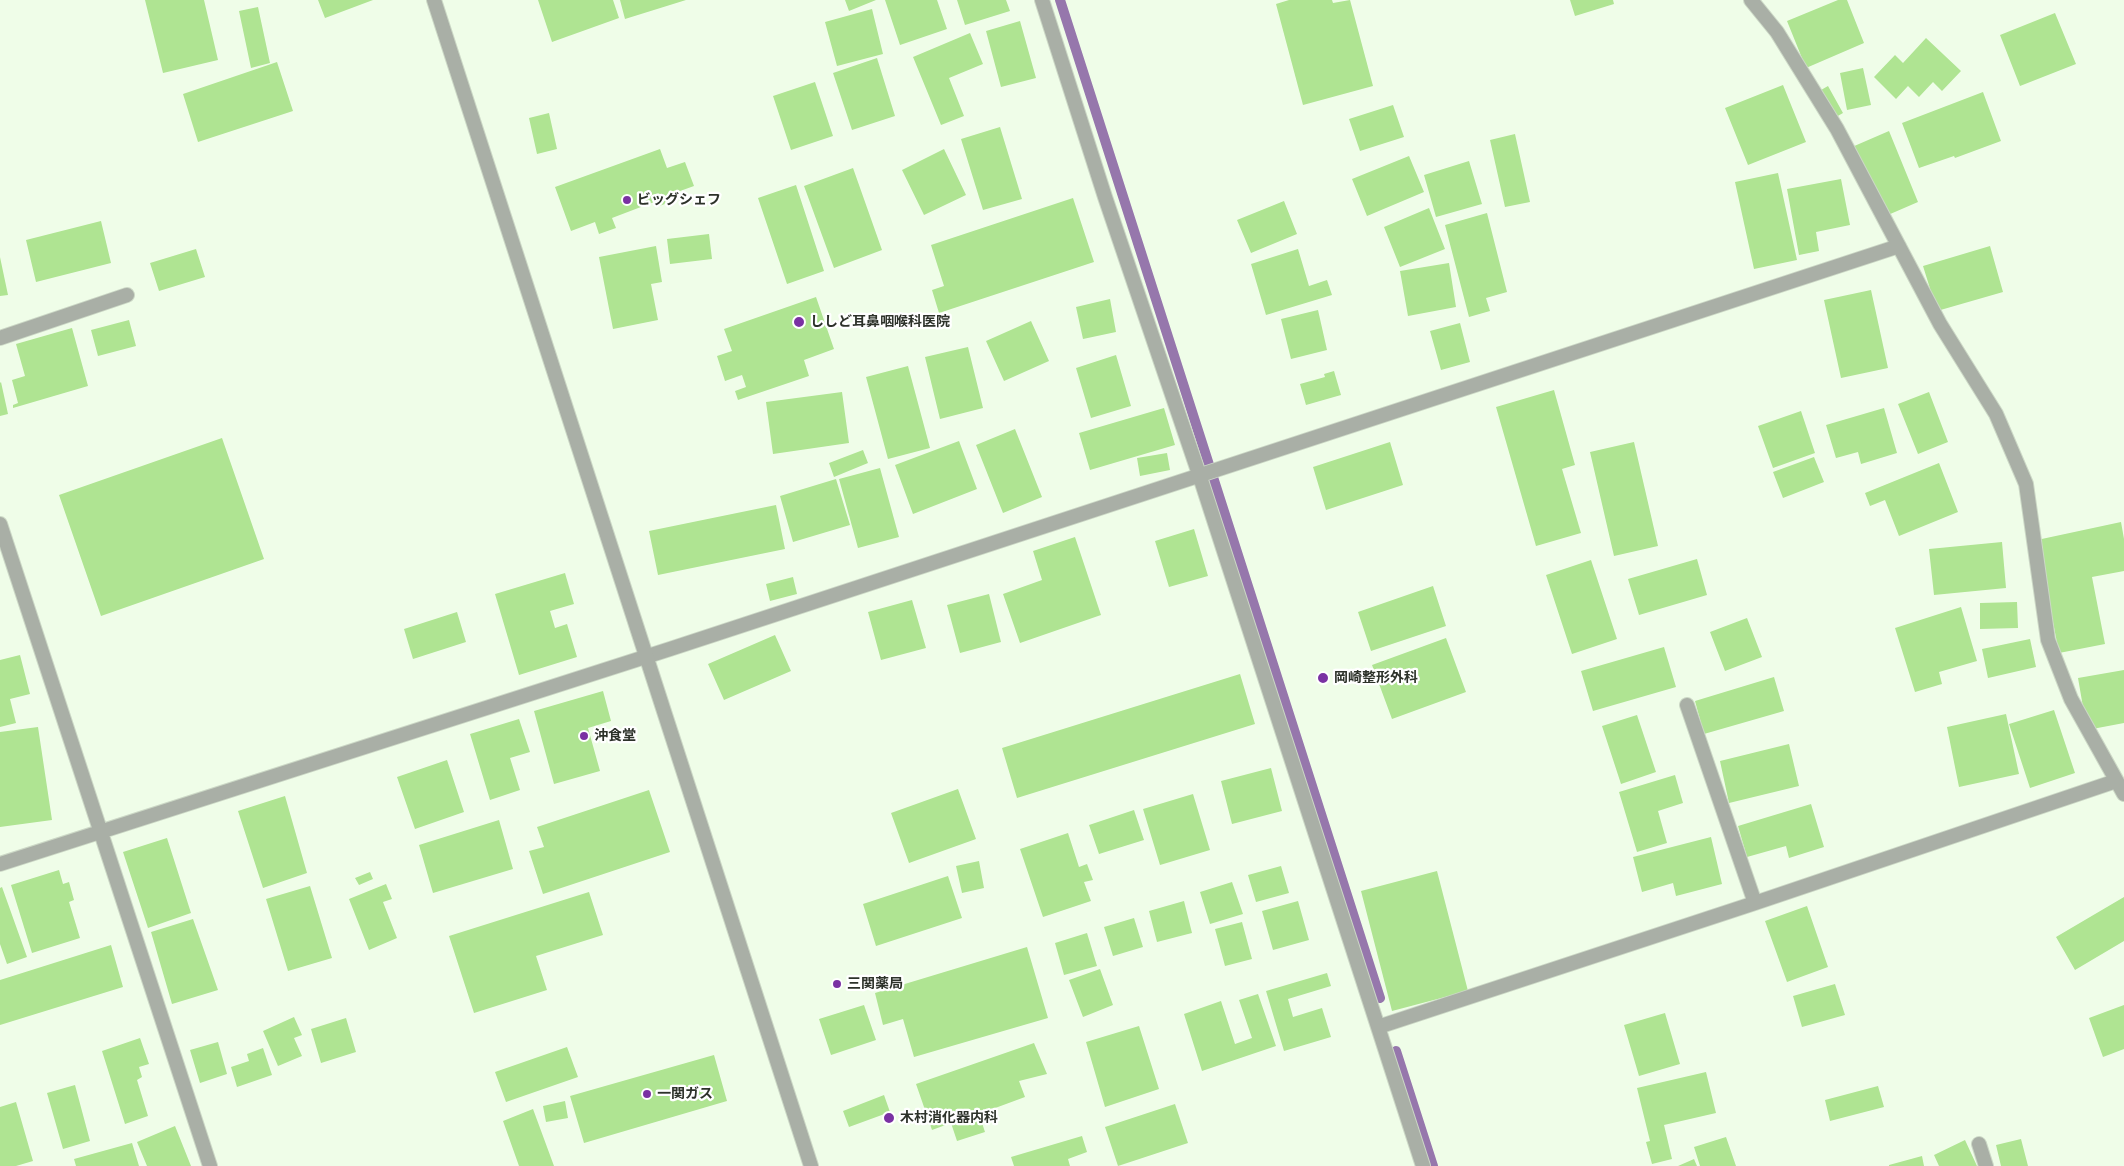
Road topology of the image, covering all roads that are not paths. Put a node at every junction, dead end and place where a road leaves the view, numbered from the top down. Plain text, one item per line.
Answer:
1 (434, 0) edge
2 (1042, 0) edge
3 (1751, 0) edge
4 (1899, 246) junction
5 (128, 295) dead end
6 (0, 338) edge
7 (1200, 477) junction
8 (0, 524) edge
9 (2, 538) edge
10 (647, 655) junction
11 (1687, 704) dead end
12 (2116, 781) junction
13 (2124, 794) edge
14 (101, 831) junction
15 (0, 864) edge
16 (1755, 903) junction
17 (1378, 1027) junction
18 (1979, 1144) dead end
19 (210, 1166) edge
20 (811, 1166) edge
21 (1423, 1166) edge
22 (1986, 1166) edge

1 - 10 street
2 - 7 street
3 - 4 street
4 - 7 street
4 - 12 street
5 - 6 street
7 - 10 street
7 - 17 street
8 - 9 street
9 - 14 street
10 - 14 street
10 - 20 street
11 - 16 street
12 - 13 street
12 - 16 street
14 - 15 street
14 - 19 street
16 - 17 street
17 - 21 street
18 - 22 street

